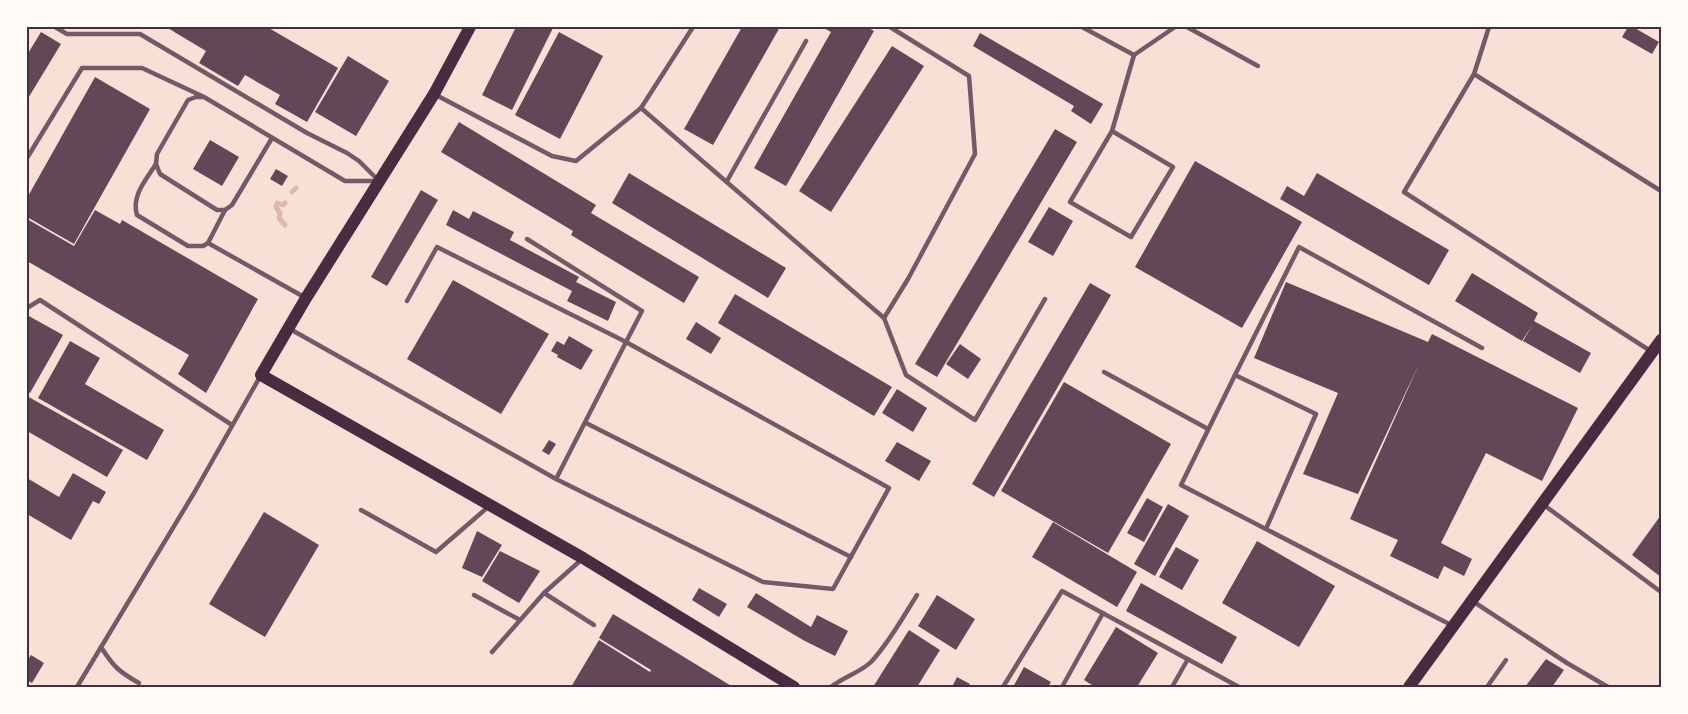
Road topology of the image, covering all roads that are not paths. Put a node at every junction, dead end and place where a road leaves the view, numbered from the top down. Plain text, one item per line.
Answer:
1 (55, 27) edge
2 (470, 27) edge
3 (693, 27) edge
4 (890, 27) edge
5 (1082, 27) edge
6 (1174, 27) edge
7 (1187, 27) edge
8 (1489, 27) edge
9 (1091, 29) edge
10 (806, 40) dead end
11 (1134, 56) junction
12 (1258, 66) dead end
13 (1474, 74) junction
14 (434, 94) junction
15 (204, 97) junction
16 (640, 108) junction
17 (1112, 131) junction
18 (272, 138) junction
19 (27, 158) edge
20 (156, 164) junction
21 (380, 180) junction
22 (727, 181) junction
23 (1661, 191) edge
24 (225, 210) junction
25 (527, 239) dead end
26 (208, 243) junction
27 (306, 298) junction
28 (1045, 299) dead end
29 (407, 301) dead end
30 (27, 308) edge
31 (884, 318) junction
32 (290, 329) junction
33 (1661, 340) edge
34 (626, 342) junction
35 (1482, 348) dead end
36 (1652, 352) junction
37 (1104, 372) dead end
38 (261, 375) junction
39 (1235, 375) junction
40 (586, 423) junction
41 (232, 425) junction
42 (1208, 429) junction
43 (556, 479) junction
44 (1542, 504) junction
45 (490, 506) junction
46 (361, 510) dead end
47 (1266, 529) junction
48 (851, 557) junction
49 (583, 558) junction
50 (1661, 592) edge
51 (544, 593) junction
52 (474, 595) dead end
53 (917, 595) dead end
54 (1472, 600) junction
55 (1104, 613) junction
56 (520, 620) junction
57 (594, 625) dead end
58 (1453, 626) junction
59 (101, 647) junction
60 (492, 652) dead end
61 (1188, 659) junction
62 (1506, 660) dead end
63 (139, 683) dead end
64 (77, 687) edge
65 (794, 687) edge
66 (831, 687) edge
67 (1003, 687) edge
68 (1062, 687) edge
69 (1172, 687) edge
70 (1239, 687) edge
71 (1409, 687) edge
72 (1487, 687) edge
73 (1608, 687) edge

1 - 21 lane
2 - 14 main road
3 - 16 lane
4 - 31 lane
5 - 9 lane
6 - 11 lane
7 - 12 lane
8 - 13 lane
9 - 11 lane
10 - 22 lane
11 - 17 lane
13 - 23 lane
13 - 36 lane
14 - 16 lane
14 - 21 main road
15 - 18 lane
15 - 19 lane
15 - 20 lane
16 - 22 lane
17 - 17 lane
18 - 21 lane
18 - 24 lane
20 - 24 lane
20 - 26 lane
21 - 27 main road
22 - 31 lane
24 - 26 lane
25 - 34 lane
26 - 27 lane
27 - 32 main road
28 - 31 lane
29 - 34 lane
30 - 41 lane
32 - 38 main road
32 - 43 lane
33 - 36 main road
34 - 40 lane
34 - 48 lane
35 - 39 lane
36 - 44 main road
37 - 42 lane
38 - 41 lane
38 - 45 main road
39 - 42 lane
39 - 47 lane
40 - 43 lane
40 - 48 lane
41 - 59 lane
42 - 47 lane
43 - 48 lane
44 - 50 lane
44 - 54 main road
45 - 46 lane
45 - 49 main road
47 - 58 lane
49 - 51 lane
49 - 65 main road
51 - 56 lane
51 - 57 lane
52 - 56 lane
53 - 66 lane
54 - 58 main road
54 - 73 lane
55 - 61 lane
55 - 67 lane
55 - 68 lane
56 - 60 lane
58 - 71 main road
59 - 63 lane
59 - 64 lane
61 - 69 lane
61 - 70 lane
62 - 72 lane

